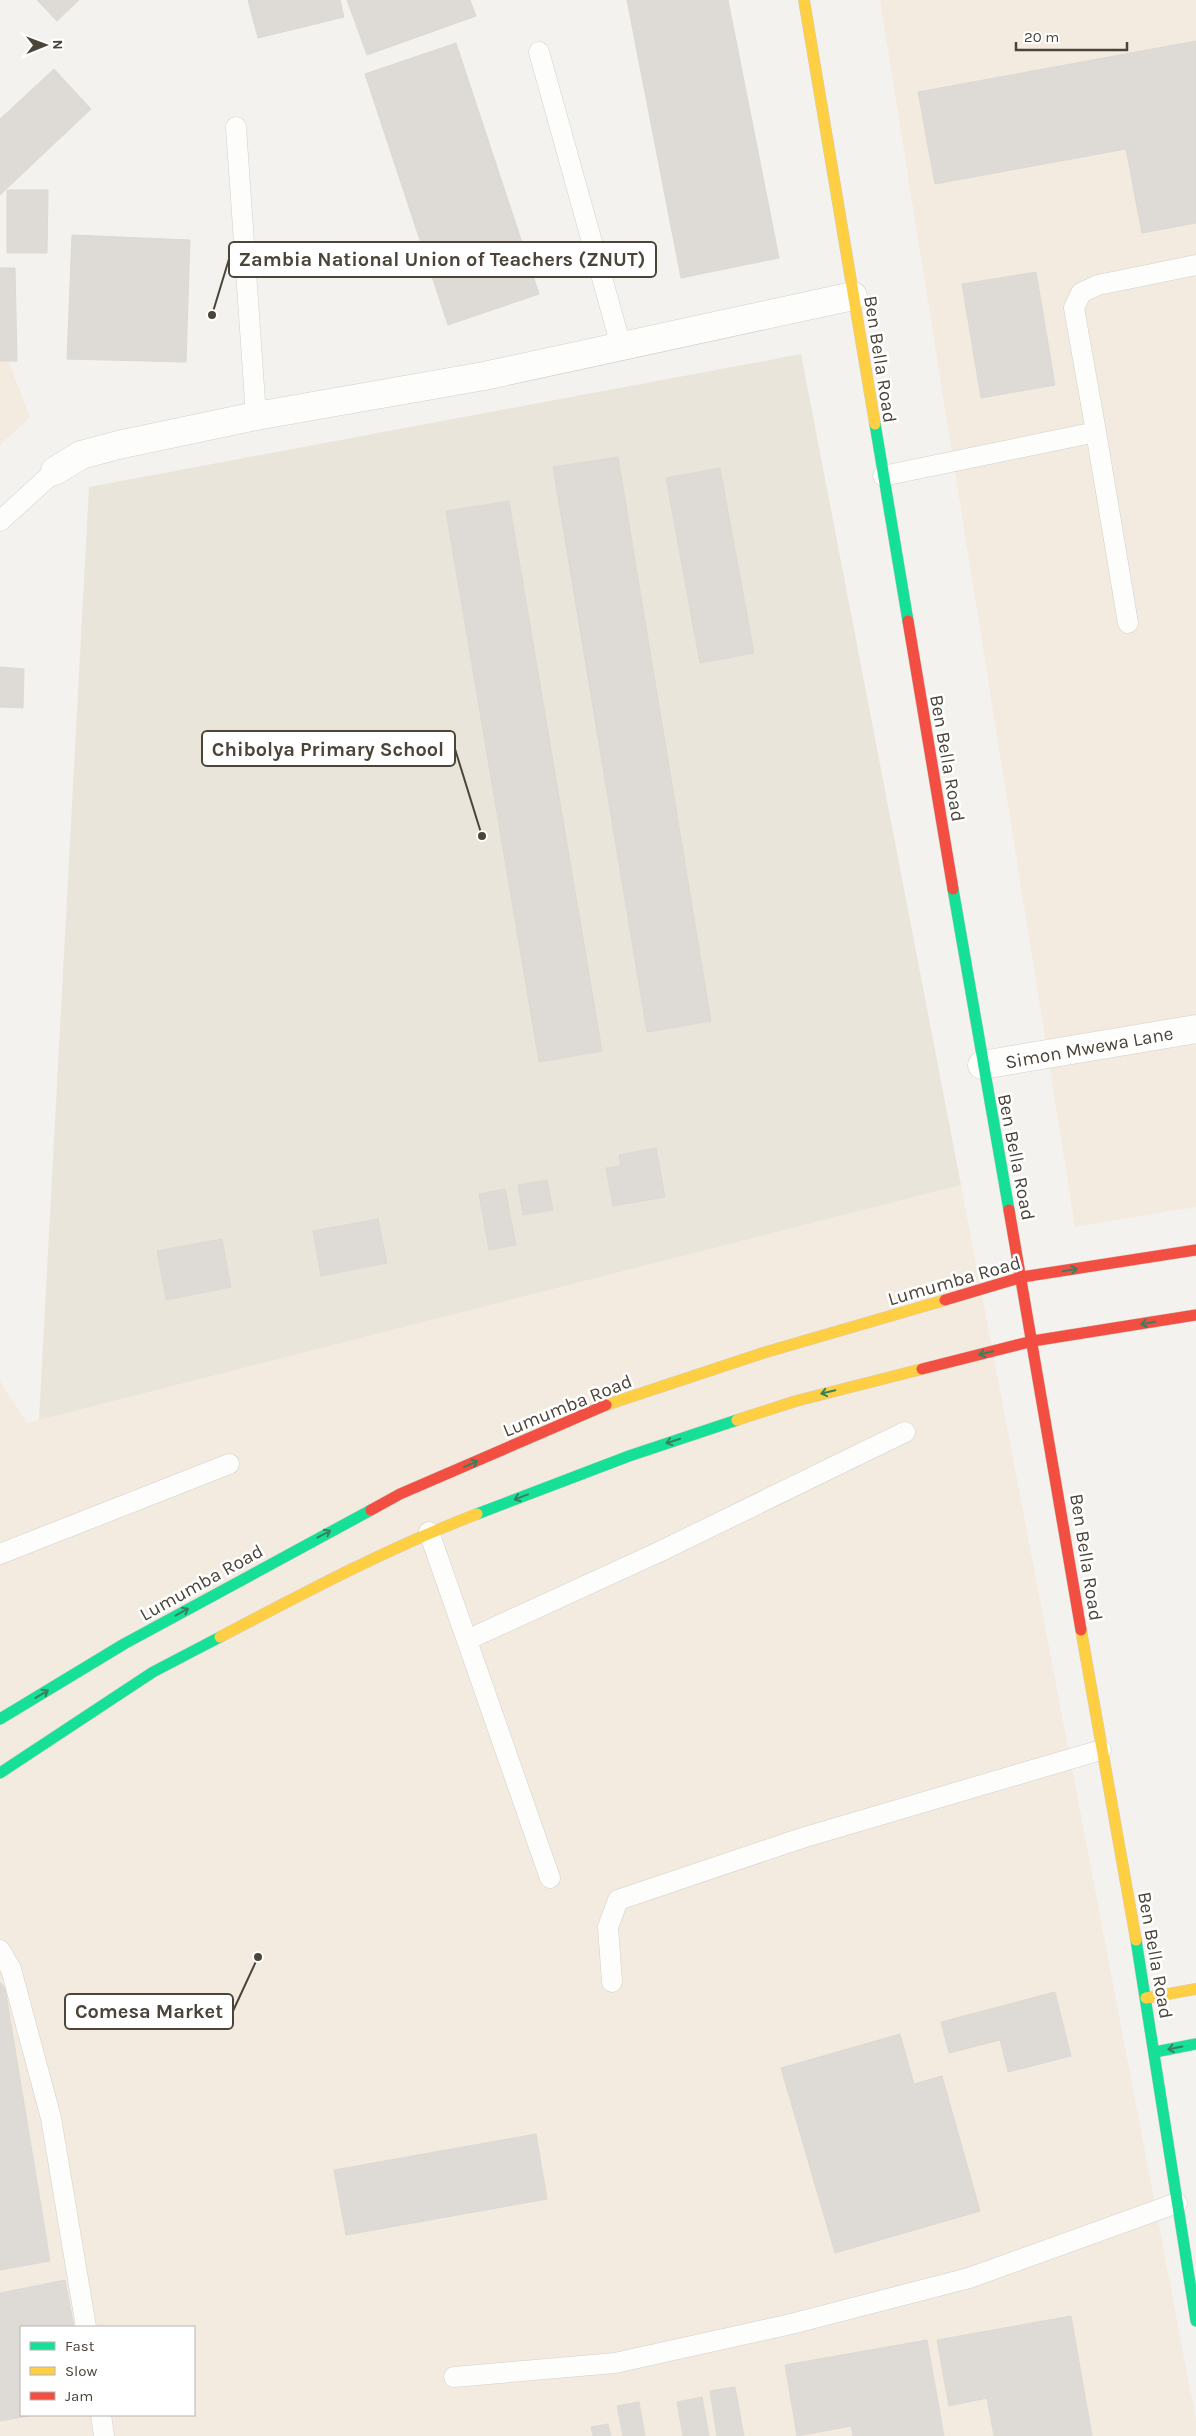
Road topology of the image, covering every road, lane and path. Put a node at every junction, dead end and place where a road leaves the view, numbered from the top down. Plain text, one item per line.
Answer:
1 (804, 0) edge
2 (540, 52) dead end
3 (236, 127) dead end
4 (1196, 265) edge
5 (853, 296) junction
6 (621, 346) junction
7 (256, 416) junction
8 (1096, 432) junction
9 (55, 471) joint
10 (883, 476) junction
11 (0, 521) edge
12 (1128, 623) dead end
13 (1196, 1029) edge
14 (982, 1065) junction
15 (1196, 1250) edge
16 (1022, 1277) junction
17 (1196, 1315) edge
18 (1033, 1341) junction
19 (905, 1432) dead end
20 (229, 1464) dead end
21 (429, 1532) junction
22 (0, 1554) edge
23 (467, 1640) junction
24 (0, 1719) edge
25 (1101, 1750) junction
26 (0, 1773) edge
27 (550, 1878) dead end
28 (0, 1950) edge
29 (612, 1982) dead end
30 (1196, 1989) edge
31 (1146, 1998) junction
32 (1196, 2044) edge
33 (1155, 2052) junction
34 (1177, 2202) junction
35 (1191, 2259) edge
36 (1196, 2321) edge
37 (86, 2326) edge
38 (454, 2377) dead end
39 (100, 2416) edge
40 (104, 2436) edge

1 - 5 main road, Ben Bella Road
2 - 6 lane
3 - 7 lane
4 - 8 lane
5 - 6 street
5 - 10 main road, Ben Bella Road
6 - 7 street
7 - 9 street
8 - 10 lane
8 - 12 lane
9 - 11 lane
10 - 14 main road, Ben Bella Road
13 - 14 street, Simon Mwewa Lane
14 - 16 main road, Ben Bella Road
16 -> 15 main road, Lumumba Road
16 - 18 main road, Ben Bella Road
24 -> 16 main road, Lumumba Road
17 -> 18 main road
18 -> 21 main road
18 - 25 main road, Ben Bella Road
19 - 23 lane
20 - 22 lane
21 - 23 lane
21 - 26 main road
23 - 27 lane
25 - 29 lane
25 - 31 main road, Ben Bella Road
28 - 37 lane
30 - 31 main road
31 - 33 main road, Ben Bella Road
32 -> 33 main road
33 - 34 main road, Ben Bella Road
34 - 35 main road, Ben Bella Road
34 - 38 lane
35 - 36 main road, Ben Bella Road
39 - 40 lane

